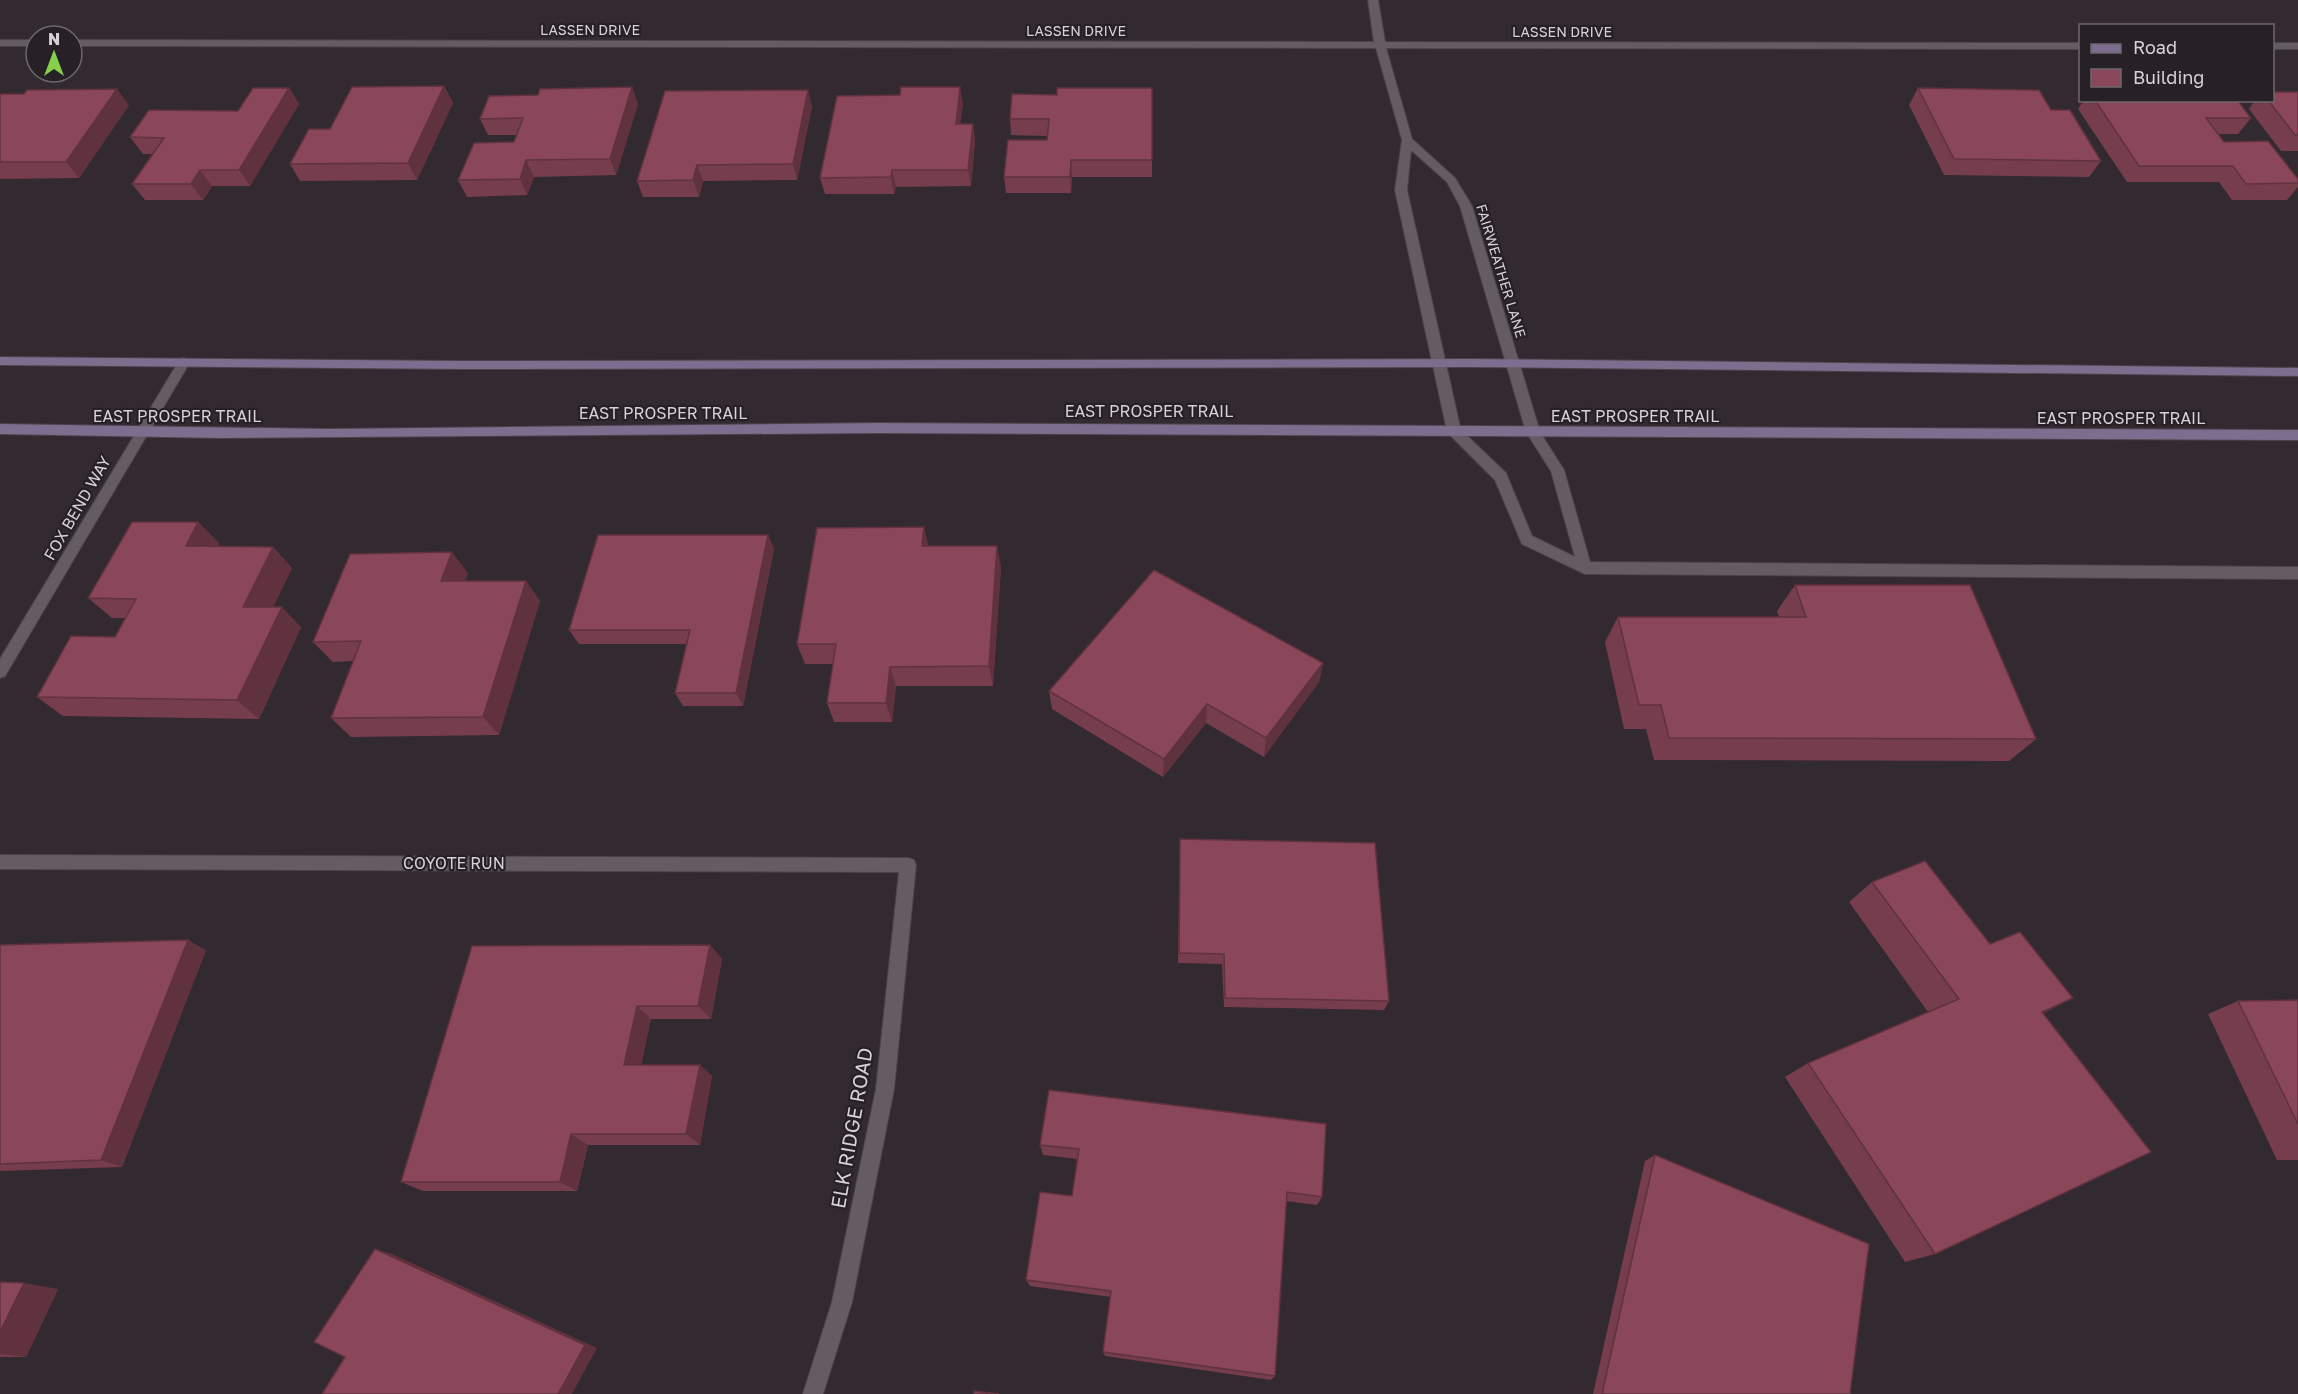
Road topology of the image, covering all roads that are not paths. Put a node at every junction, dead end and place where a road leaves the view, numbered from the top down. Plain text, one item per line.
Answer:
1 (1373, 0) edge
2 (0, 43) edge
3 (24, 43) edge
4 (84, 43) edge
5 (1380, 45) junction
6 (2079, 46) edge
7 (2274, 46) edge
8 (2298, 46) edge
9 (1407, 140) junction
10 (0, 361) edge
11 (184, 362) junction
12 (1438, 363) junction
13 (1514, 364) junction
14 (2298, 372) edge
15 (0, 429) edge
16 (1454, 430) junction
17 (1533, 432) junction
18 (139, 434) junction
19 (2298, 435) edge
20 (1585, 568) junction
21 (2298, 573) edge
22 (0, 672) edge
23 (0, 861) edge
24 (908, 865) joint
25 (813, 1394) edge

1 - 5 street
2 - 3 street
4 - 5 street, LASSEN DRIVE
5 - 6 street, LASSEN DRIVE
5 - 9 street
7 - 8 street
9 - 12 street
9 - 13 street, FAIRWEATHER LANE
10 - 11 main road
11 - 12 main road
11 - 18 street, FOX BEND WAY
12 - 13 main road
12 - 16 street
13 - 14 main road
13 - 17 street, FAIRWEATHER LANE
15 - 18 main road, EAST PROSPER TRAIL
16 - 17 main road, EAST PROSPER TRAIL
16 - 18 main road, EAST PROSPER TRAIL
16 - 20 street
17 - 19 main road, EAST PROSPER TRAIL
17 - 20 street, FAIRWEATHER LANE
18 - 22 street, FOX BEND WAY
20 - 21 street
23 - 24 street, COYOTE RUN
24 - 25 street, ELK RIDGE ROAD

